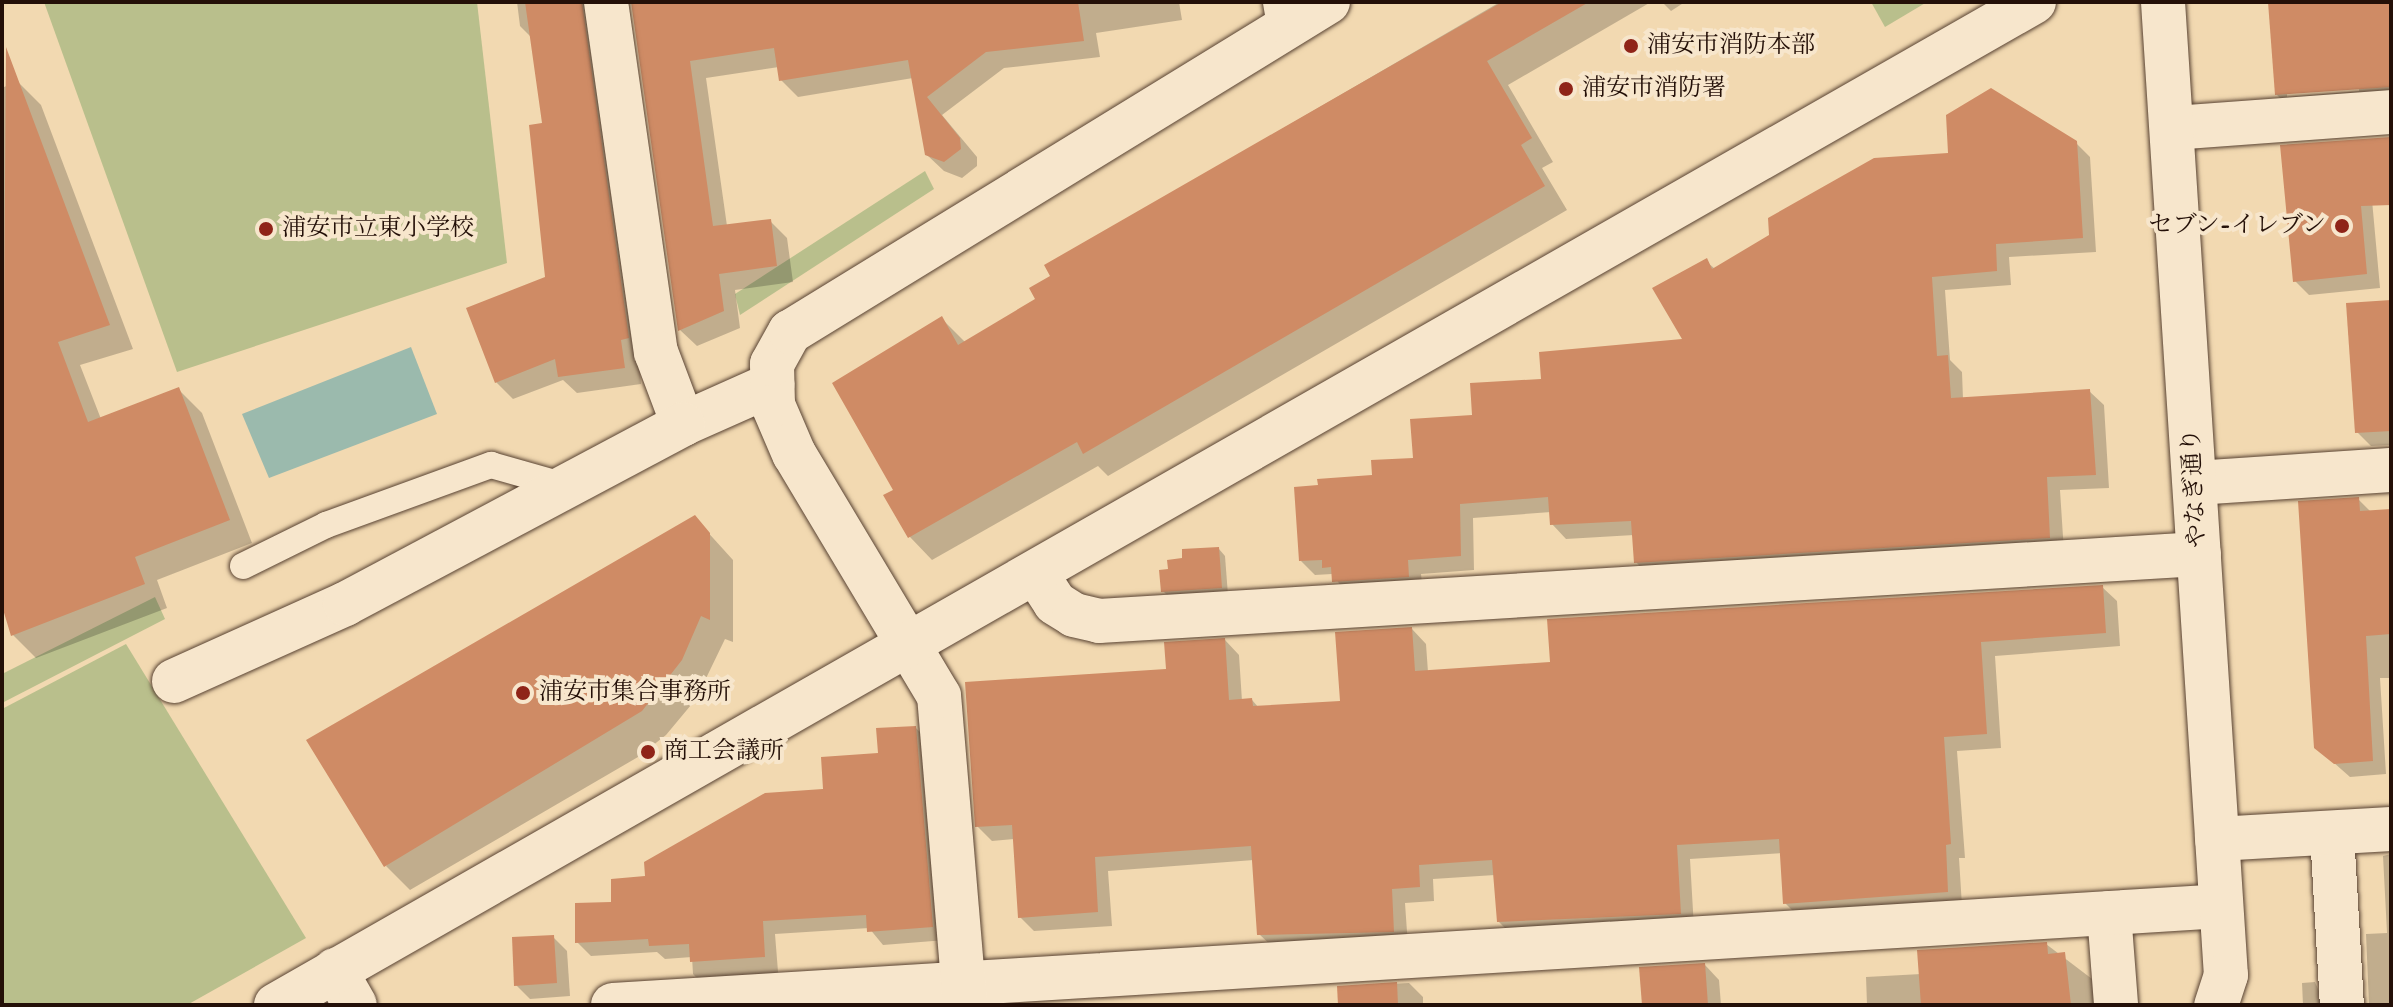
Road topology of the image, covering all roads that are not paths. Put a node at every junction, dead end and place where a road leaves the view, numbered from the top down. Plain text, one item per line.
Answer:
1 (606, 2) edge
2 (1328, 2) edge
3 (2034, 2) edge
4 (2163, 2) edge
5 (1287, 13) edge
6 (2391, 112) edge
7 (2173, 128) junction
8 (773, 384) junction
9 (683, 424) junction
10 (2391, 470) edge
11 (2195, 483) junction
12 (565, 486) junction
13 (2199, 554) junction
14 (243, 566) dead end
15 (1037, 575) junction
16 (912, 645) junction
17 (174, 681) dead end
18 (2391, 829) edge
19 (2332, 833) junction
20 (2217, 839) junction
21 (2221, 906) junction
22 (2109, 913) junction
23 (345, 988) edge
24 (964, 994) edge
25 (2227, 995) edge
26 (276, 1005) edge
27 (613, 1005) edge
28 (2116, 1005) edge
29 (2342, 1005) edge

1 - 9 street
2 - 5 street
3 - 15 street
4 - 7 street, やなぎ通り
5 - 8 street
6 - 7 street
7 - 11 street, やなぎ通り
8 - 9 street
8 - 16 street
9 - 12 street
10 - 11 street
11 - 13 street, やなぎ通り
12 - 14 lane
12 - 17 street
13 - 15 street
13 - 20 street, やなぎ通り
15 - 16 street
16 - 23 street
16 - 24 street
18 - 19 street
19 - 20 street
19 - 29 street
20 - 21 street, やなぎ通り
21 - 22 street
21 - 25 street, やなぎ通り
22 - 24 street
22 - 28 street
23 - 26 street
24 - 27 street

